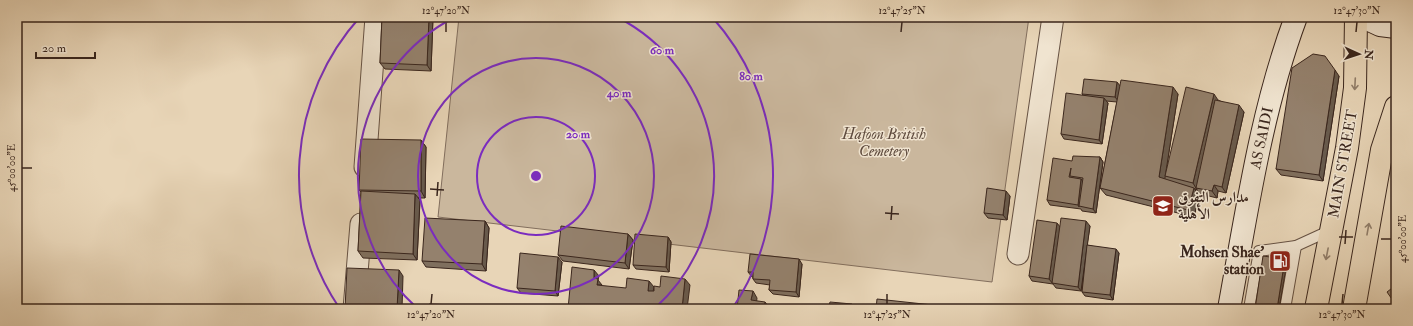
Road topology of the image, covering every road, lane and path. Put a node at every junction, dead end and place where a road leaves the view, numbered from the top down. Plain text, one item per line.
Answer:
1 (376, 17) edge
2 (1054, 17) edge
3 (1296, 17) edge
4 (1356, 17) edge
5 (1363, 17) edge
6 (1396, 27) edge
7 (1396, 107) edge
8 (364, 183) edge
9 (362, 206) edge
10 (1331, 230) junction
11 (1296, 246) junction
12 (1018, 254) dead end
13 (354, 309) edge
14 (1228, 309) edge
15 (1250, 309) edge
16 (1285, 309) edge
17 (1316, 309) edge
18 (1354, 309) edge

1 - 8 street
2 - 12 street
3 - 14 street, AS SAIDI
4 -> 10 main road, MAIN STREET
5 - 6 street
18 -> 7 main road
9 - 13 street
10 - 11 lane
10 -> 17 main road, MAIN STREET
11 - 15 lane
11 - 16 lane

